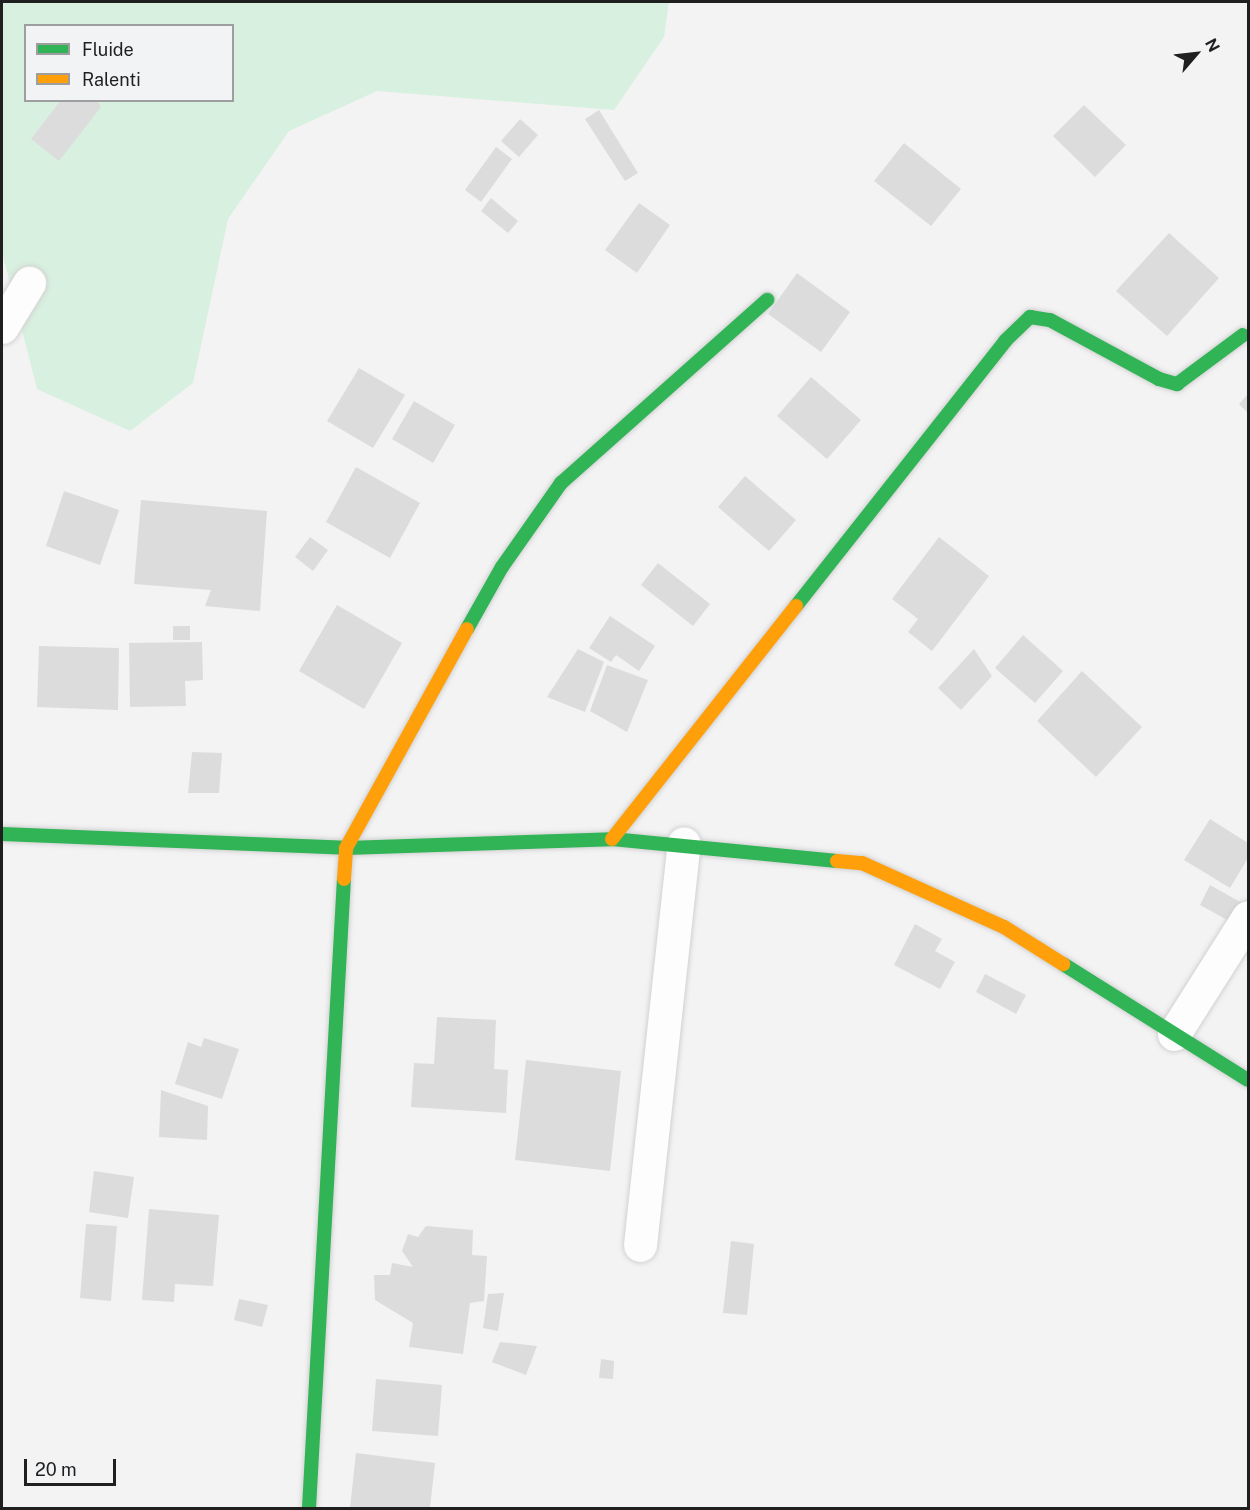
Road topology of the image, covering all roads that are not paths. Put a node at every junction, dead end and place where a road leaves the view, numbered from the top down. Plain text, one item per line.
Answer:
1 (29, 283) dead end
2 (767, 300) dead end
3 (2, 327) edge
4 (1243, 335) dead end
5 (2, 834) edge
6 (612, 839) junction
7 (684, 843) junction
8 (346, 848) junction
9 (1248, 916) edge
10 (1174, 1034) junction
11 (1248, 1080) edge
12 (640, 1245) dead end
13 (309, 1509) edge

1 - 3 street
2 - 8 street
4 - 6 street
5 - 8 street
6 - 7 street
6 - 8 street
7 - 10 street
7 - 12 street
8 - 13 street
9 - 10 street
10 - 11 street

